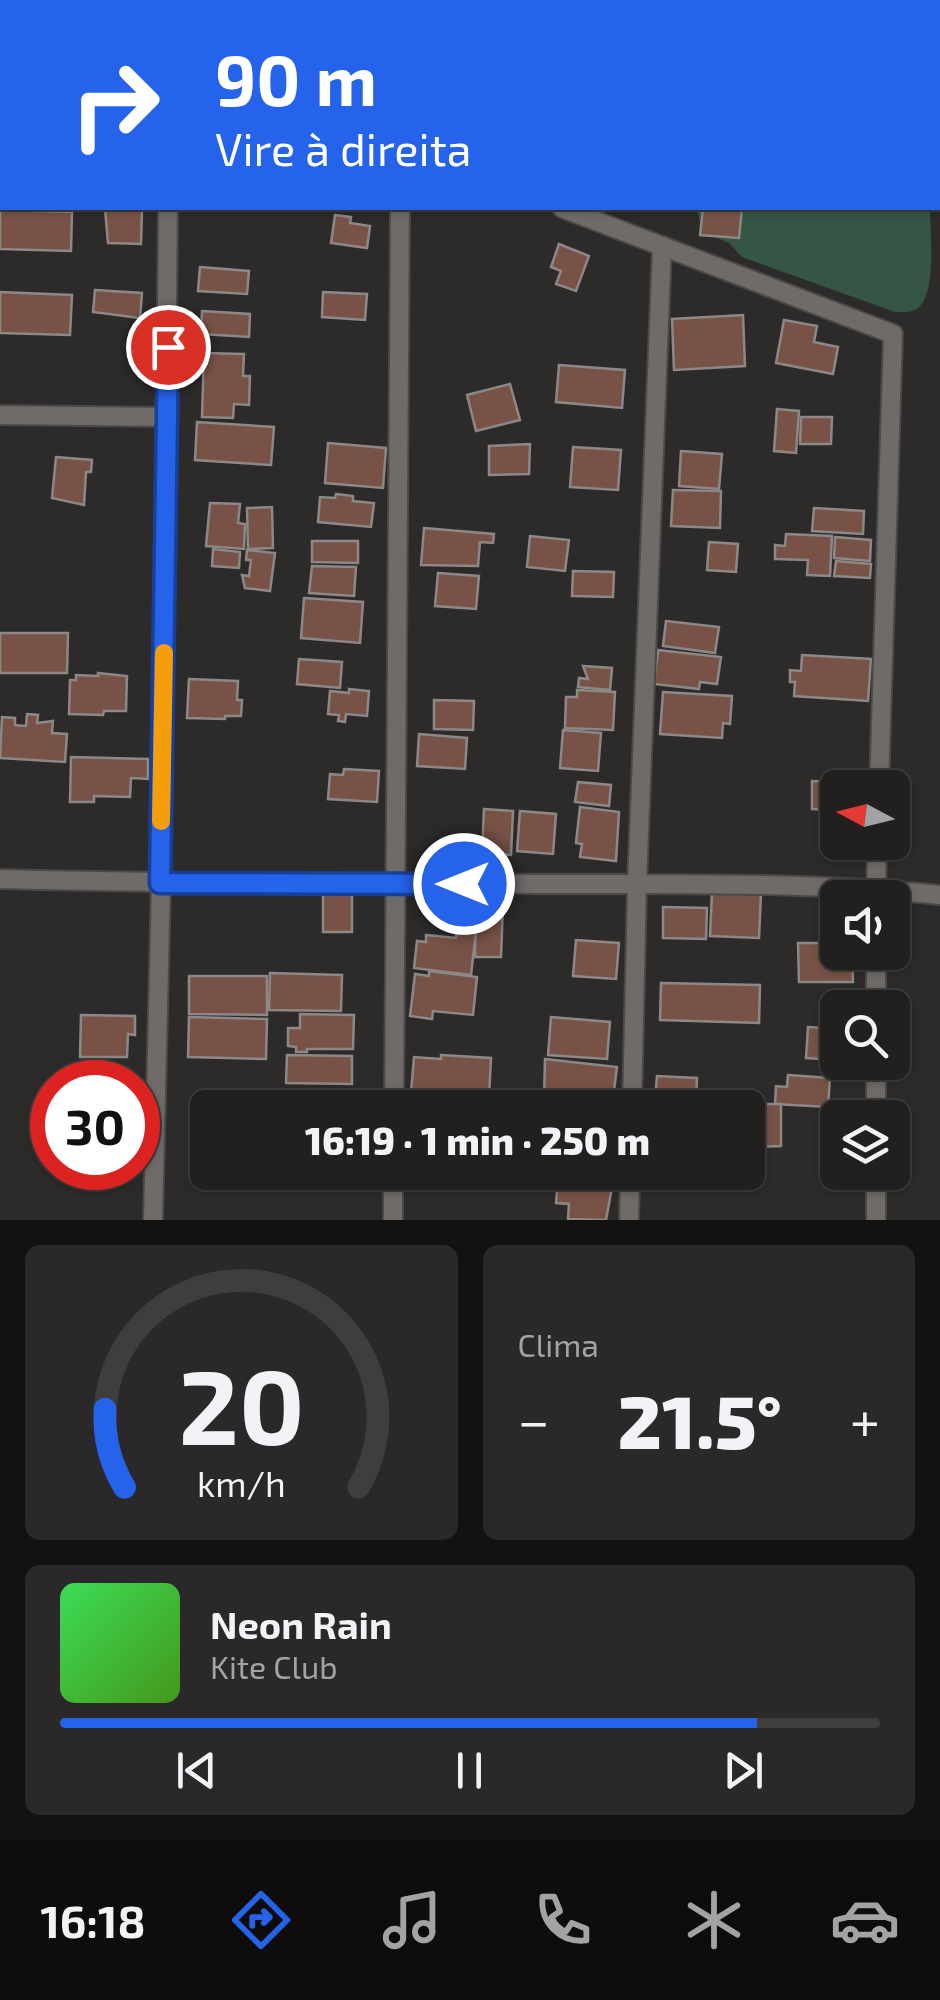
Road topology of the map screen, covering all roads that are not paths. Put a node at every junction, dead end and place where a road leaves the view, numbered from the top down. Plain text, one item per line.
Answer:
1 (168, 210) edge
2 (400, 210) edge
3 (567, 210) edge
4 (662, 246) junction
5 (0, 415) edge
6 (168, 417) junction
7 (880, 770) edge
8 (0, 879) edge
9 (160, 883) junction
10 (396, 883) junction
11 (637, 884) junction
12 (820, 891) edge
13 (910, 894) edge
14 (940, 895) edge
15 (394, 1090) edge
16 (632, 1090) edge
17 (393, 1190) edge
18 (630, 1190) edge
19 (876, 1190) edge
20 (153, 1220) edge
21 (393, 1220) edge
22 (629, 1220) edge
23 (876, 1220) edge

1 - 6 street
2 - 10 street
3 - 4 street
4 - 7 street
4 - 11 street
5 - 6 street
6 - 9 street
8 - 9 street
9 - 10 street
9 - 20 street
10 - 11 street
10 - 15 street
11 - 12 street
11 - 16 street
13 - 14 street
17 - 21 street
18 - 22 street
19 - 23 street

